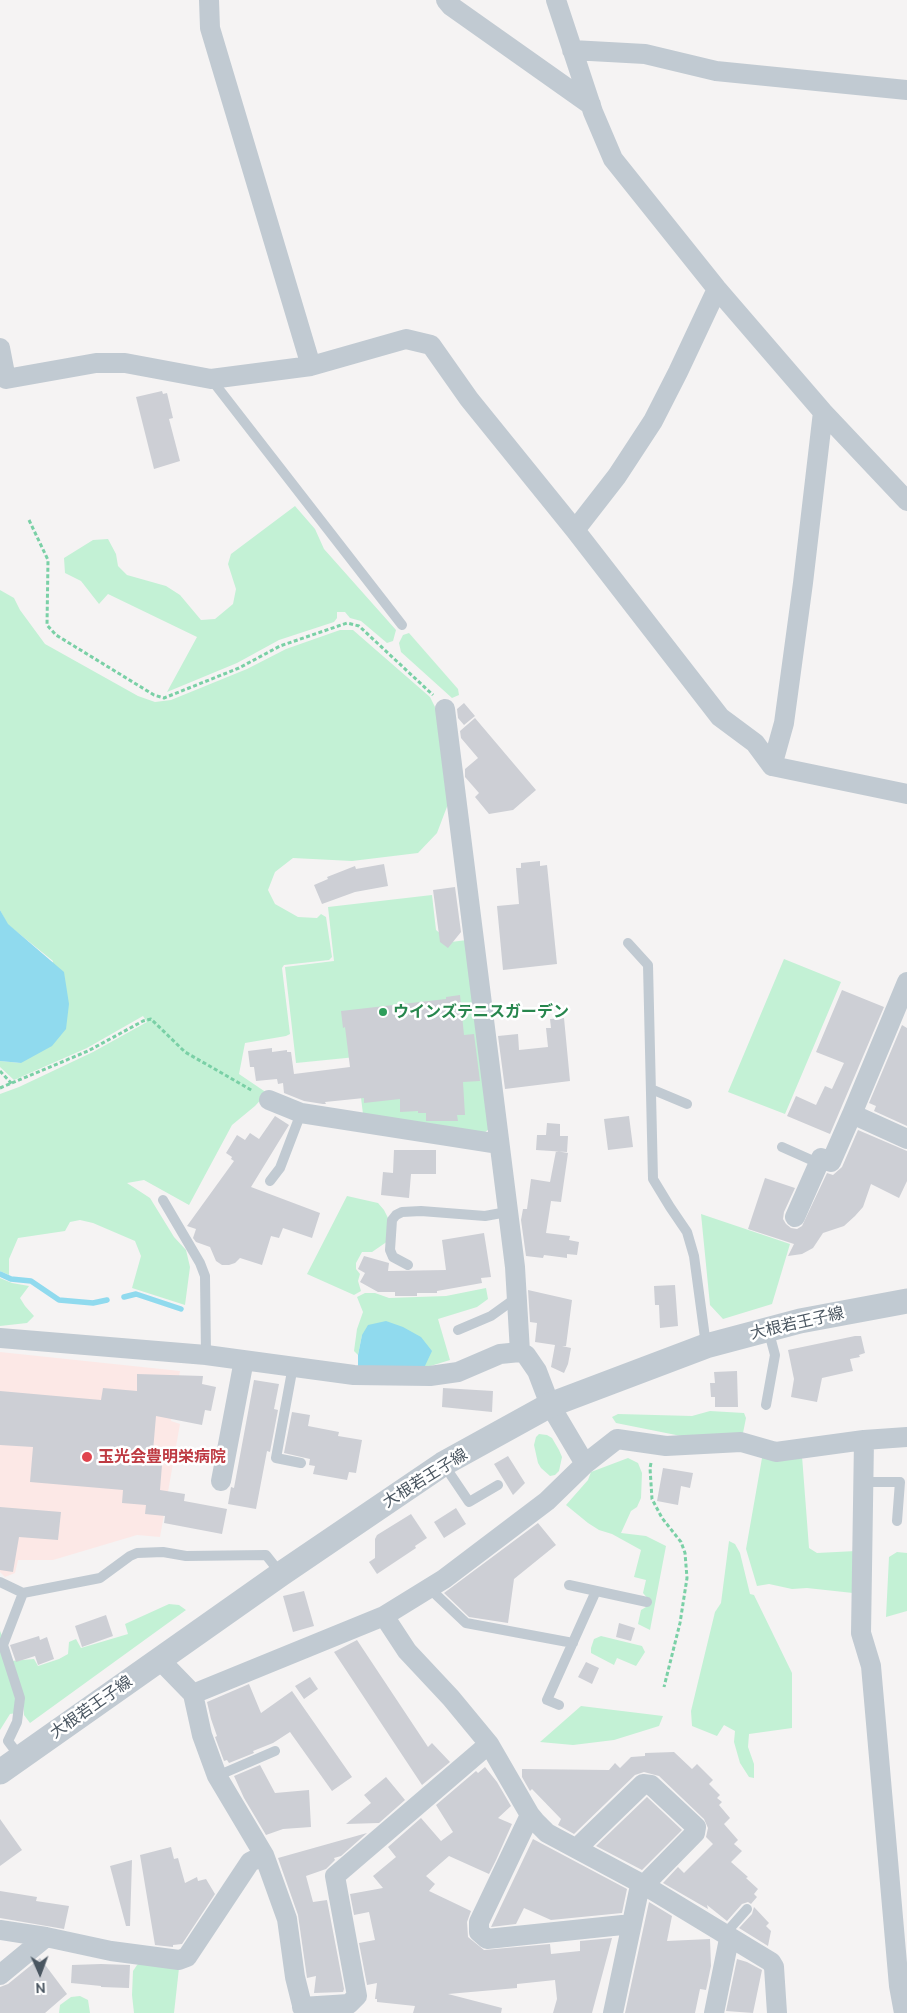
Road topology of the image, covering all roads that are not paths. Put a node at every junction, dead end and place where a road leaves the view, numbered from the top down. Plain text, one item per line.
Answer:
1 (209, 0) edge
2 (446, 0) edge
3 (556, 0) edge
4 (572, 50) junction
5 (907, 90) edge
6 (591, 105) junction
7 (717, 289) junction
8 (0, 348) edge
9 (311, 366) junction
10 (211, 378) junction
11 (3, 380) edge
12 (823, 412) junction
13 (907, 500) edge
14 (574, 530) junction
15 (402, 625) dead end
16 (444, 709) road end
17 (772, 766) junction
18 (907, 794) edge
19 (628, 943) dead end
20 (907, 982) edge
21 (900, 1015) edge
22 (651, 1089) junction
23 (269, 1100) road end
24 (687, 1104) dead end
25 (301, 1113) junction
26 (852, 1114) junction
27 (907, 1139) edge
28 (499, 1144) junction
29 (782, 1147) dead end
30 (818, 1163) junction
31 (270, 1181) dead end
32 (164, 1200) dead end
33 (508, 1212) junction
34 (795, 1217) dead end
35 (408, 1265) dead end
36 (516, 1298) junction
37 (907, 1301) edge
38 (768, 1329) junction
39 (458, 1330) dead end
40 (0, 1338) edge
41 (706, 1346) junction
42 (520, 1352) junction
43 (206, 1356) junction
44 (244, 1360) junction
45 (293, 1366) junction
46 (550, 1405) junction
47 (766, 1406) dead end
48 (907, 1438) edge
49 (864, 1440) junction
50 (301, 1463) dead end
51 (443, 1464) junction
52 (585, 1464) junction
53 (221, 1480) dead end
54 (863, 1482) junction
55 (498, 1485) dead end
56 (897, 1521) dead end
57 (281, 1574) junction
58 (0, 1582) edge
59 (569, 1585) dead end
60 (429, 1588) junction
61 (596, 1591) junction
62 (23, 1593) junction
63 (647, 1602) dead end
64 (384, 1616) junction
65 (572, 1643) junction
66 (159, 1659) junction
67 (193, 1694) junction
68 (559, 1705) dead end
69 (489, 1744) junction
70 (275, 1751) dead end
71 (10, 1764) edge
72 (217, 1776) junction
73 (530, 1815) junction
74 (577, 1848) junction
75 (264, 1855) junction
76 (644, 1885) junction
77 (747, 1908) dead end
78 (632, 1924) junction
79 (0, 1930) edge
80 (46, 1937) junction
81 (727, 1937) junction
82 (0, 1975) edge
83 (903, 1986) edge
84 (303, 2010) edge
85 (613, 2013) edge
86 (714, 2013) edge
87 (777, 2013) edge
88 (904, 2013) edge

1 - 9 street
2 - 6 street
3 - 4 street
4 - 5 street
4 - 6 street
6 - 7 street
7 - 12 street
7 - 14 street
8 - 11 street
9 - 10 street
9 - 14 street
10 - 11 street
10 - 15 lane
12 - 13 street
12 - 17 street
14 - 17 street
16 - 28 street
17 - 18 street
19 - 22 lane
20 - 21 street
21 - 26 street
22 - 24 lane
22 - 41 lane
23 - 25 street
25 - 28 street
25 - 31 lane
26 - 27 street
26 - 30 street
28 - 33 street
29 - 30 lane
30 - 34 street
32 - 43 lane
33 - 35 lane
33 - 36 street
36 - 39 lane
36 - 42 street
37 - 38 street, 大根若王子線
38 - 41 street, 大根若王子線
38 - 47 lane
40 - 43 street
41 - 46 street, 大根若王子線
42 - 45 street
42 - 46 street
43 - 44 street
44 - 45 street
44 - 53 street
45 - 50 lane
46 - 51 street, 大根若王子線
46 - 52 street
48 - 49 street
49 - 52 street
49 - 54 street
51 - 55 lane
51 - 57 street, 大根若王子線
52 - 60 street
54 - 56 lane
54 - 83 street
57 - 62 lane
57 - 66 street, 大根若王子線
58 - 62 lane
59 - 61 lane
60 - 64 street
60 - 65 lane
61 - 63 lane
61 - 65 lane
62 - 71 lane
64 - 67 street
64 - 69 street
65 - 68 lane
66 - 67 street
66 - 71 street, 大根若王子線
67 - 72 street
69 - 73 street
69 - 84 street
70 - 72 lane
72 - 75 street
73 - 74 street
73 - 78 street
74 - 76 street
74 - 76 street
75 - 80 street
75 - 84 street
76 - 78 street
76 - 81 street
77 - 81 lane
78 - 85 street
79 - 80 street
80 - 82 street
81 - 86 street
81 - 87 street
83 - 88 street

